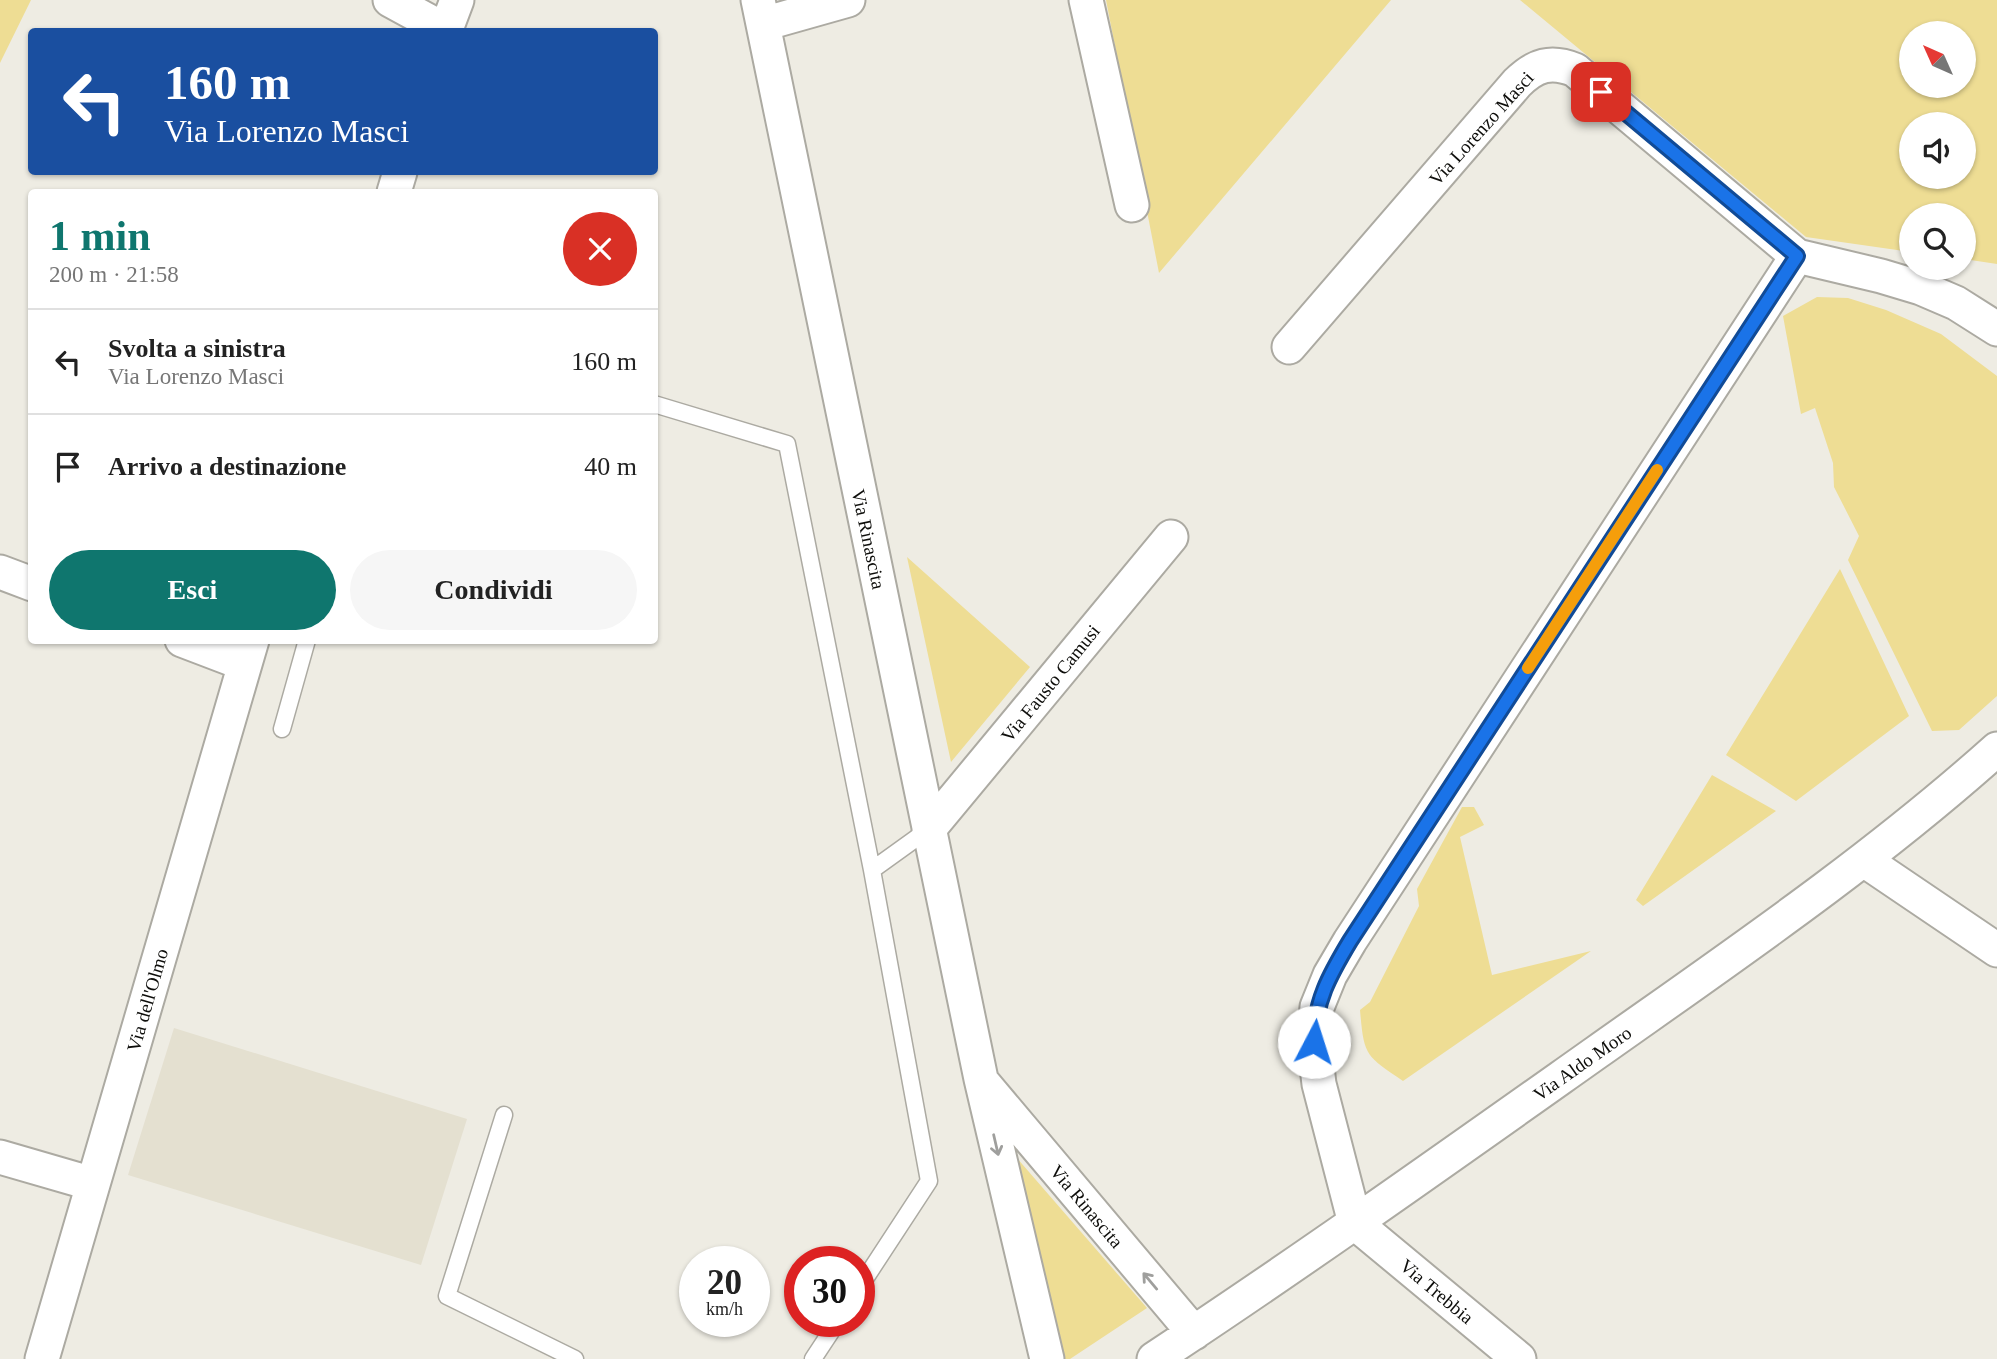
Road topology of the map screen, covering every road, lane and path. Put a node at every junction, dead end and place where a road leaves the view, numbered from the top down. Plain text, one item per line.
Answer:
1 (390, 0) edge
2 (848, 0) edge
3 (1087, 0) edge
4 (761, 12) edge
5 (449, 20) edge
6 (1132, 205) dead end
7 (1797, 256) junction
8 (1997, 329) edge
9 (1289, 347) dead end
10 (658, 405) edge
11 (1171, 537) dead end
12 (0, 572) edge
13 (28, 582) edge
14 (204, 644) edge
15 (306, 644) edge
16 (248, 652) edge
17 (282, 729) dead end
18 (1997, 749) edge
19 (929, 830) junction
20 (1864, 860) junction
21 (872, 870) junction
22 (1997, 950) edge
23 (981, 1079) junction
24 (504, 1115) dead end
25 (0, 1157) edge
26 (93, 1184) junction
27 (1355, 1223) junction
28 (875, 1264) edge
29 (1194, 1333) junction
30 (827, 1337) edge
31 (42, 1359) edge
32 (575, 1359) edge
33 (813, 1359) edge
34 (1047, 1359) edge
35 (1154, 1359) edge
36 (1519, 1359) edge

1 - 5 street
2 - 4 street
3 - 6 street
4 - 19 street, Via Rinascita
7 - 8 street, Via Lorenzo Masci
7 - 9 street, Via Lorenzo Masci
7 - 27 street
10 - 21 lane
11 - 19 street, Via Fausto Camusi
12 - 13 street
14 - 16 street
15 - 17 lane
16 - 26 street, Via dell'Olmo
18 - 20 street, Via Aldo Moro
19 - 21 lane
19 - 23 street, Via Rinascita
20 - 22 street
20 - 27 street, Via Aldo Moro
21 - 28 lane
29 -> 23 street, Via Rinascita
23 -> 34 street, Via Rinascita
24 - 32 lane
25 - 26 street
26 - 31 street, Via dell'Olmo
27 - 29 street, Via Aldo Moro
27 - 36 street, Via Trebbia
29 - 35 street, Via Aldo Moro
30 - 33 lane

